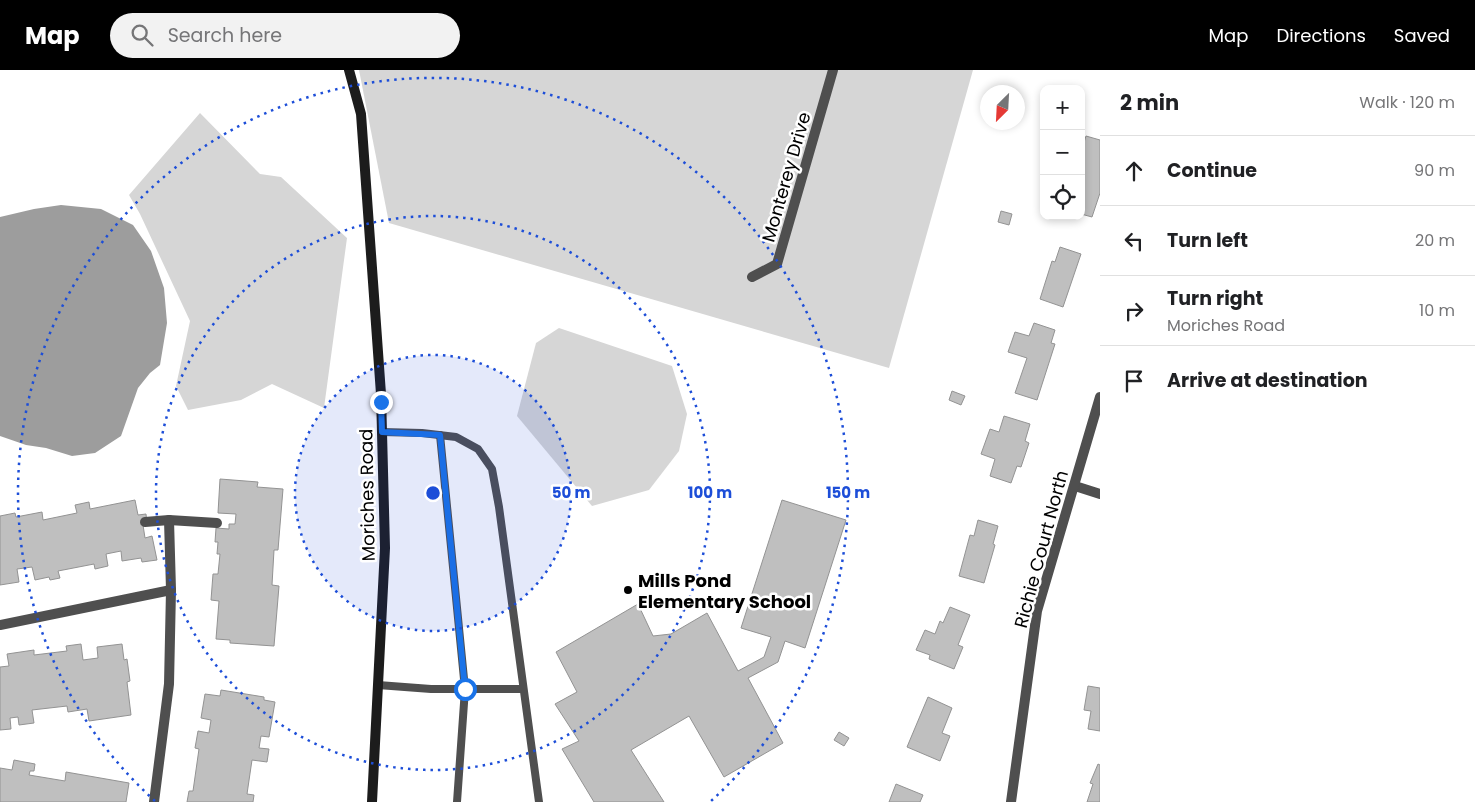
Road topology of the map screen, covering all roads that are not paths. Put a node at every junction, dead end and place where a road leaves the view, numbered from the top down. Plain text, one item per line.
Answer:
1 (349, 70) edge
2 (834, 70) edge
3 (752, 278) dead end
4 (1100, 397) edge
5 (382, 432) junction
6 (440, 435) junction
7 (1074, 486) junction
8 (1100, 494) edge
9 (169, 520) junction
10 (144, 522) dead end
11 (217, 522) dead end
12 (171, 590) junction
13 (0, 625) edge
14 (378, 685) junction
15 (465, 689) junction
16 (523, 689) junction
17 (154, 802) edge
18 (372, 802) edge
19 (457, 802) edge
20 (539, 802) edge
21 (1011, 802) edge

1 - 5 main road, Moriches Road
2 - 3 street, Monterey Drive
4 - 7 street, Richie Court North
5 - 6 lane
5 - 14 main road, Moriches Road
6 - 15 lane
6 - 16 lane
7 - 8 street
7 - 21 street, Richie Court North
9 - 10 street
9 - 11 street
9 - 12 street
12 - 13 street
12 - 17 street
14 - 15 lane
14 - 18 main road, Moriches Road
15 - 16 lane
15 - 19 lane
16 - 20 lane

